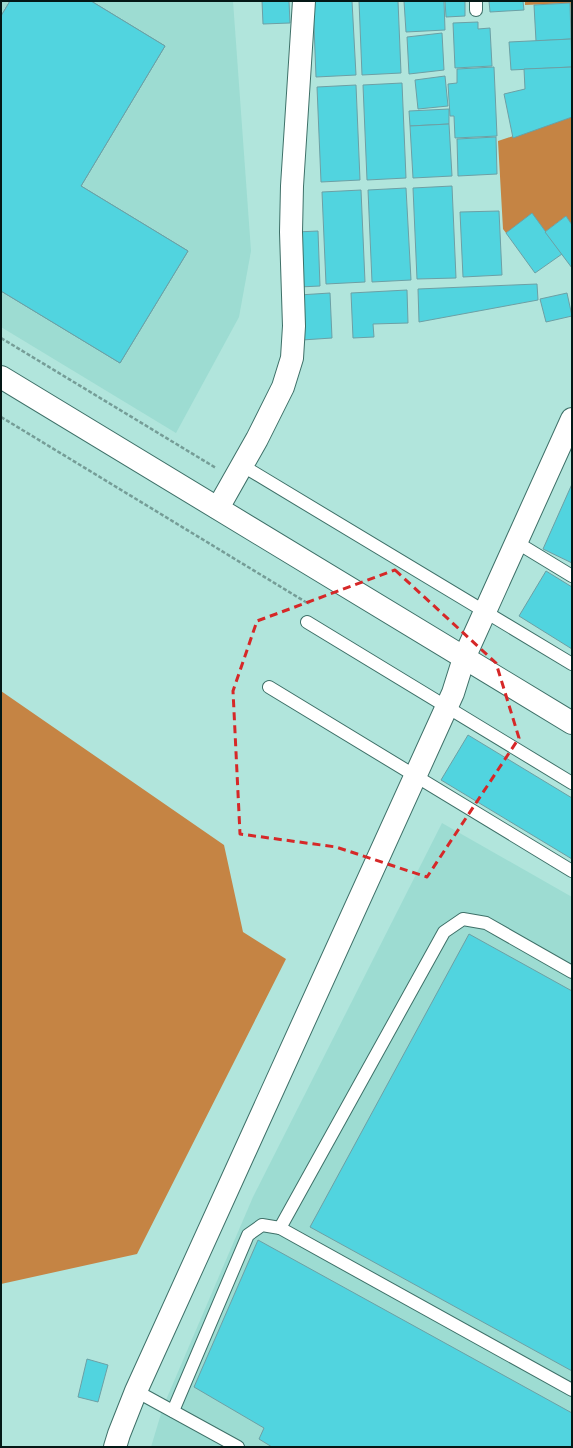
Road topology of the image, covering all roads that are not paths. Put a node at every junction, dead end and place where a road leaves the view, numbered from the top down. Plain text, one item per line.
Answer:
1 (304, 1) edge
2 (1, 377) edge
3 (572, 418) edge
4 (243, 466) junction
5 (218, 508) junction
6 (516, 542) junction
7 (572, 576) edge
8 (485, 612) junction
9 (307, 622) dead end
10 (464, 658) junction
11 (572, 664) edge
12 (269, 687) dead end
13 (572, 723) edge
14 (572, 782) edge
15 (572, 870) edge
16 (572, 972) edge
17 (280, 1228) junction
18 (572, 1390) edge
19 (136, 1391) junction
20 (173, 1411) junction
21 (115, 1447) edge
22 (238, 1447) edge

1 - 4 street
2 - 5 street
3 - 6 street
4 - 5 street
4 - 8 lane
5 - 10 street
6 - 7 lane
6 - 8 street
8 - 10 street
8 - 11 lane
9 - 14 lane
10 - 13 street
10 - 19 street
12 - 15 lane
16 - 17 lane
17 - 18 lane
17 - 20 lane
19 - 20 lane
19 - 21 street
20 - 22 lane

